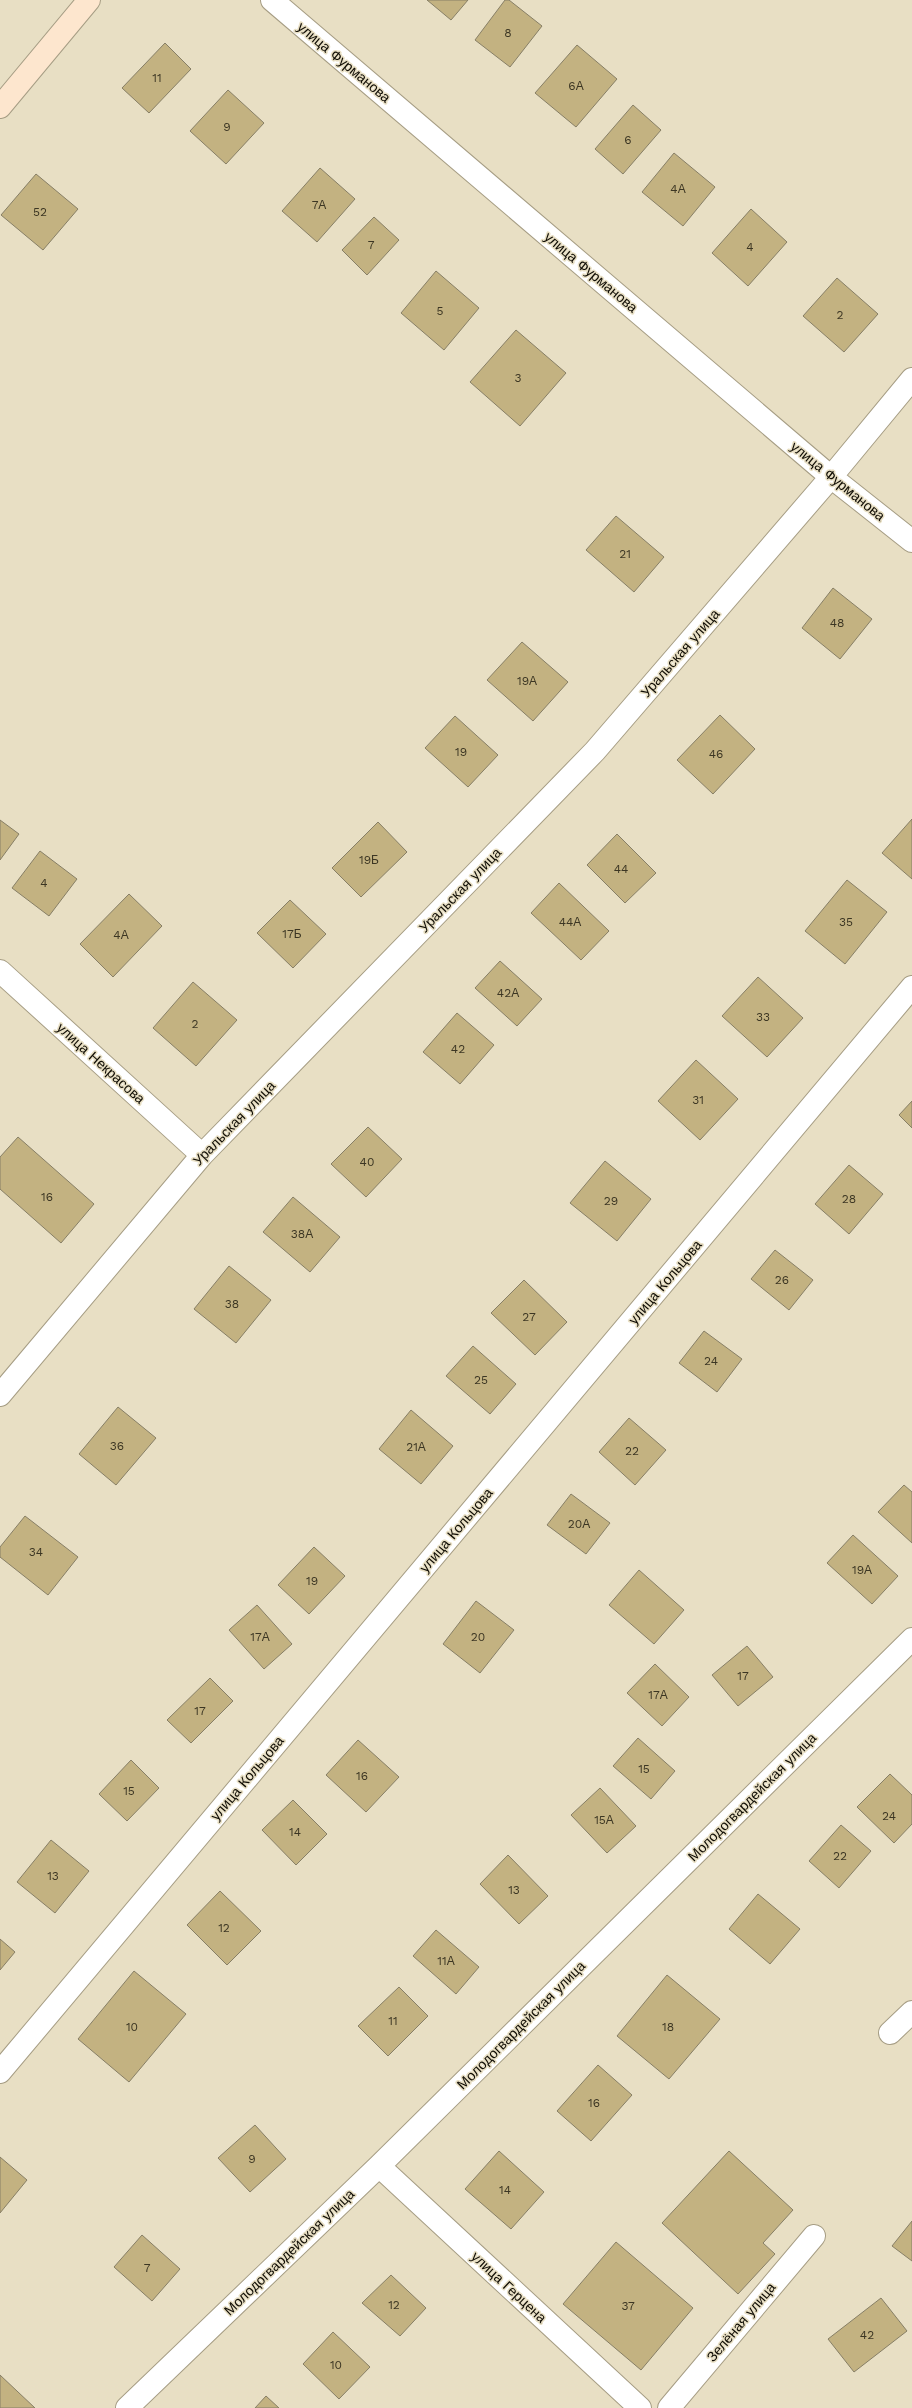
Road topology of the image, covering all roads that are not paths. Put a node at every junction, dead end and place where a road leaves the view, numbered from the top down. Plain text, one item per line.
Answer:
1 (89, 0) edge
2 (272, 0) edge
3 (0, 108) edge
4 (912, 379) edge
5 (831, 477) junction
6 (912, 541) edge
7 (0, 971) edge
8 (912, 987) edge
9 (202, 1155) junction
10 (0, 1395) edge
11 (912, 1639) edge
12 (912, 2012) edge
13 (890, 2033) dead end
14 (0, 2072) edge
15 (379, 2166) junction
16 (814, 2236) dead end
17 (127, 2408) edge
18 (640, 2408) edge
19 (669, 2408) edge

1 - 3 main road
2 - 5 street, улица Фурманова
4 - 5 street, Уральская улица
5 - 6 street, улица Фурманова
5 - 9 street, Уральская улица
7 - 9 street, улица Некрасова
8 - 14 street, улица Кольцова
9 - 10 street, Уральская улица
11 - 15 street, Молодогвардейская улица
12 - 13 street
15 - 17 street, Молодогвардейская улица
15 - 18 street, улица Герцена
16 - 19 street, Зелёная улица

